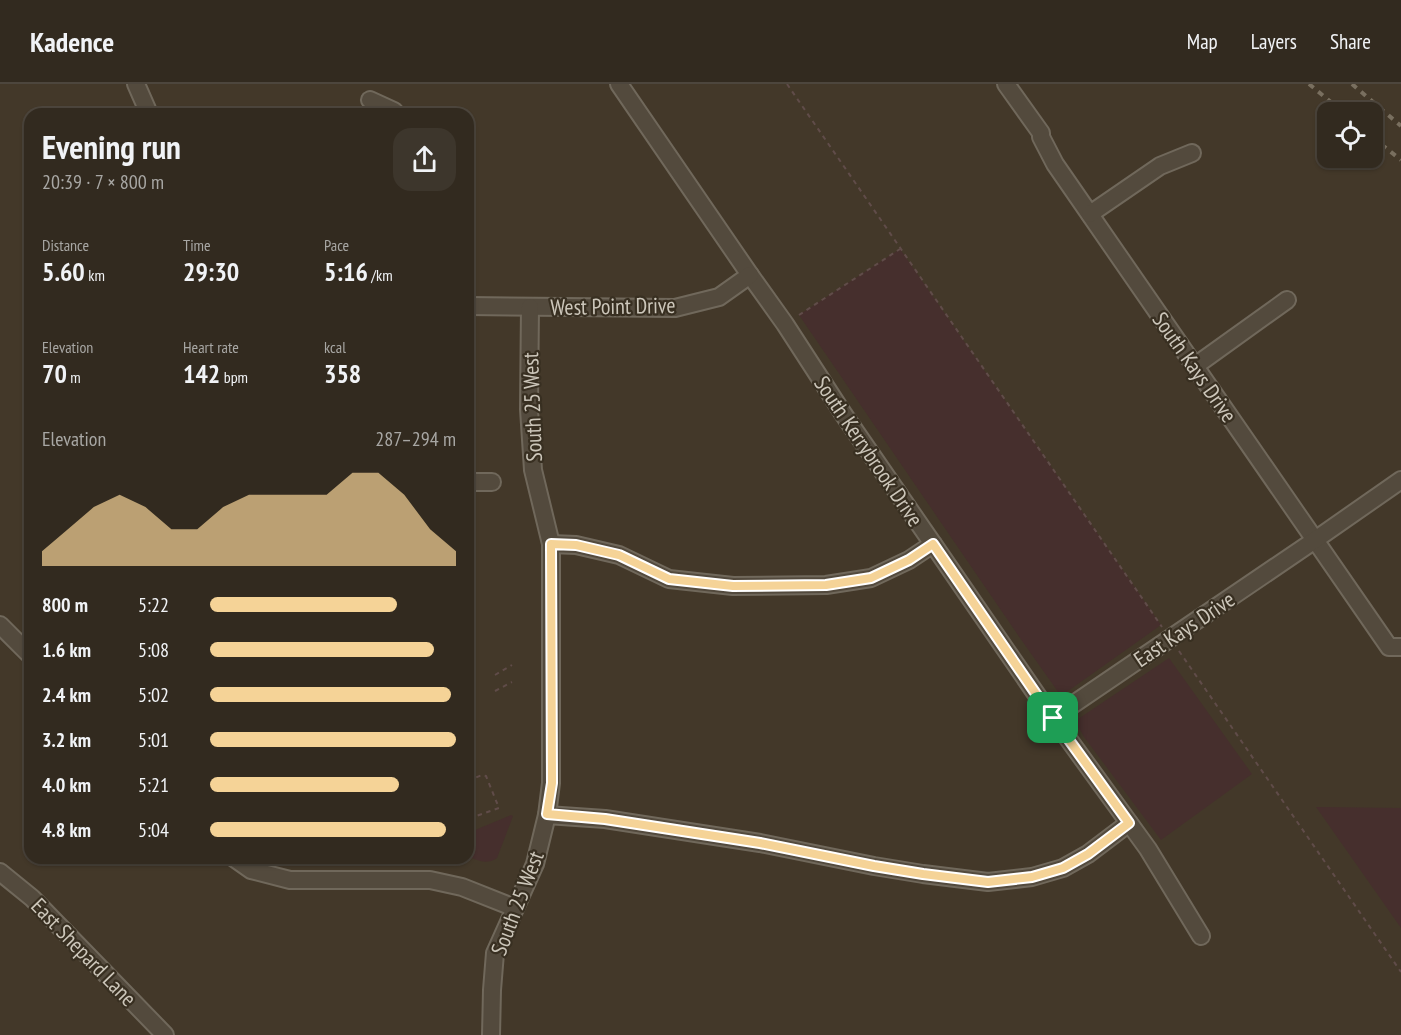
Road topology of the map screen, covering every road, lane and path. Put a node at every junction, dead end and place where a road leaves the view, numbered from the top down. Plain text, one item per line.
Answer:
1 (136, 84) edge
2 (619, 84) edge
3 (787, 84) edge
4 (1006, 84) edge
5 (370, 100) dead end
6 (147, 108) edge
7 (387, 108) edge
8 (1192, 153) dead end
9 (1090, 214) junction
10 (900, 249) junction
11 (750, 275) junction
12 (1287, 300) dead end
13 (474, 306) edge
14 (530, 306) junction
15 (799, 315) dead end
16 (1195, 366) junction
17 (1401, 480) edge
18 (474, 482) edge
19 (492, 482) dead end
20 (1315, 540) junction
21 (551, 544) junction
22 (933, 544) junction
23 (0, 625) edge
24 (1164, 628) dead end
25 (1176, 646) dead end
26 (1395, 647) edge
27 (24, 649) edge
28 (512, 665) dead end
29 (495, 675) dead end
30 (512, 682) dead end
31 (495, 691) dead end
32 (1053, 718) junction
33 (474, 778) edge
34 (547, 814) junction
35 (475, 817) edge
36 (1129, 823) junction
37 (242, 864) edge
38 (0, 872) edge
39 (515, 908) junction
40 (1201, 936) dead end
41 (1401, 972) edge
42 (165, 1035) edge
43 (491, 1035) edge

1 - 6 street
2 - 11 street, South Kerrybrook Drive
3 - 10 path
4 - 9 street, South Kays Drive
5 - 7 street
8 - 9 street
9 - 16 street, South Kays Drive
10 - 15 path
10 - 24 path
11 - 14 street, West Point Drive
11 - 22 street, South Kerrybrook Drive
12 - 16 street
13 - 14 street, West Point Drive
14 - 21 street, South 25 West
16 - 20 street, South Kays Drive
17 - 20 street, East Kays Drive
18 - 19 street
20 - 26 street, South Kays Drive
20 - 32 street, East Kays Drive
21 - 22 street
21 - 34 street, South 25 West
22 - 32 street, South Kerrybrook Drive
23 - 27 street
25 - 41 path
28 - 29 path
30 - 31 path
32 - 36 street, South Kerrybrook Drive
33 - 35 path
34 - 36 street
34 - 39 street, South 25 West
36 - 40 street, South Kerrybrook Drive
37 - 39 street
38 - 42 street, East Shepard Lane
39 - 43 street, South 25 West

